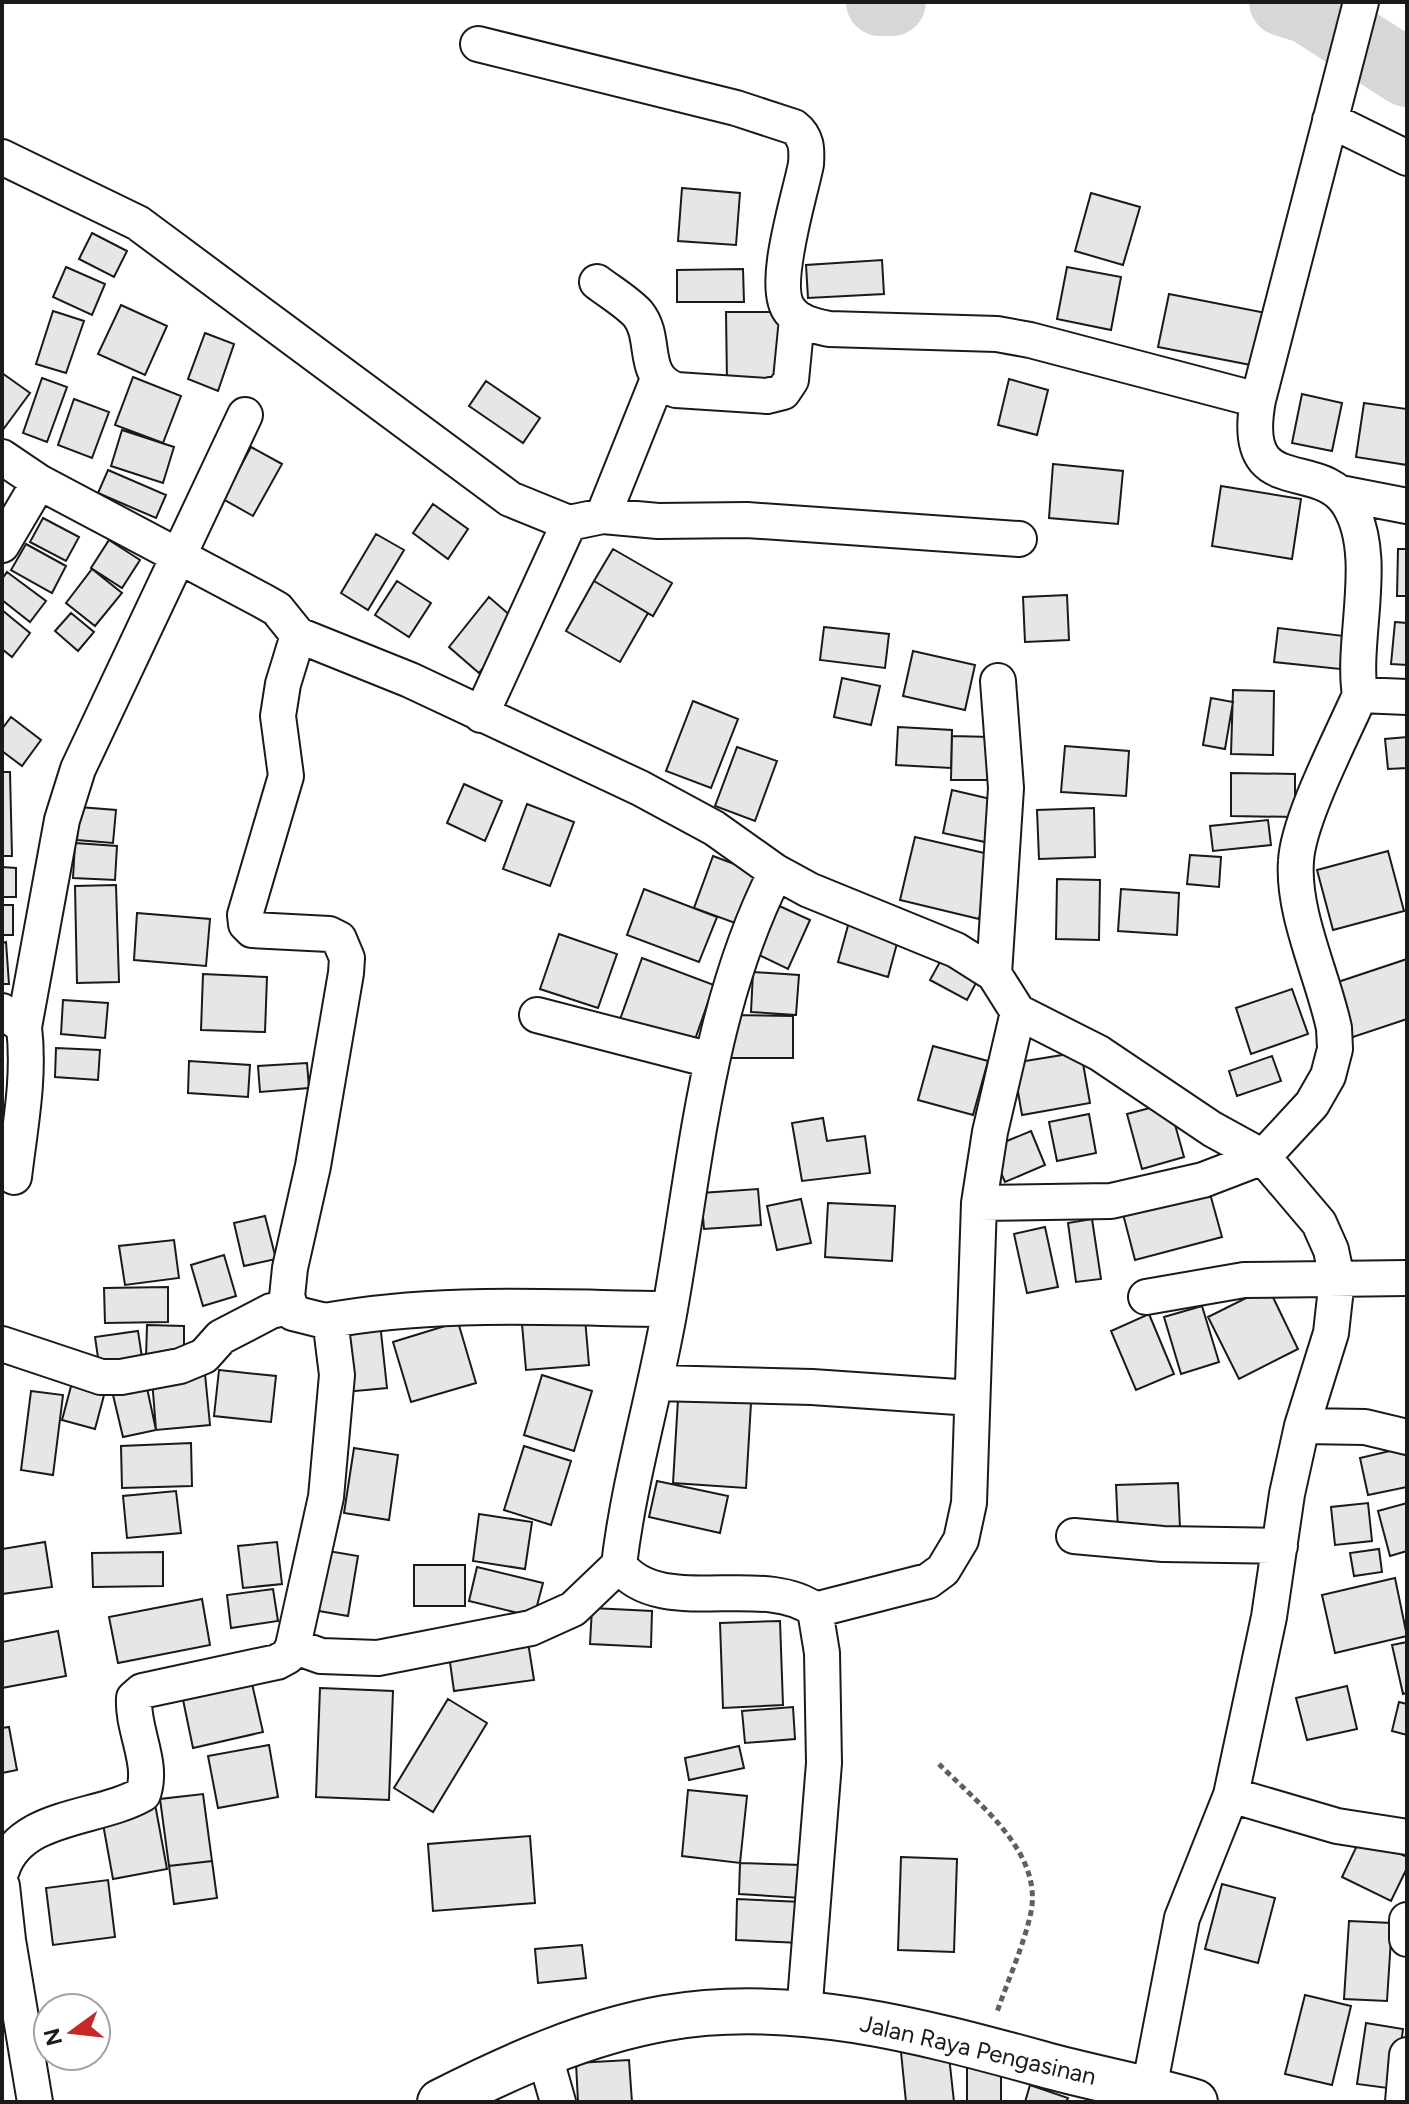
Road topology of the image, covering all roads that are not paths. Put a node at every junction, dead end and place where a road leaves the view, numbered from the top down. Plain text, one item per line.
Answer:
1 (1360, 3) edge
2 (478, 44) dead end
3 (1330, 120) junction
4 (2, 157) edge
5 (1407, 158) edge
6 (597, 282) dead end
7 (797, 319) junction
8 (658, 379) junction
9 (1258, 400) junction
10 (245, 415) dead end
11 (2, 457) edge
12 (39, 482) junction
13 (1340, 493) junction
14 (1407, 506) edge
15 (603, 516) junction
16 (569, 523) junction
17 (1019, 539) dead end
18 (2, 545) edge
19 (177, 553) junction
20 (298, 635) junction
21 (998, 681) dead end
22 (1360, 695) junction
23 (1407, 697) edge
24 (481, 715) junction
25 (776, 872) junction
26 (994, 974) junction
27 (1018, 1012) junction
28 (537, 1015) dead end
29 (13, 1019) edge
30 (711, 1060) junction
31 (1263, 1157) junction
32 (14, 1177) dead end
33 (979, 1203) junction
34 (1407, 1278) edge
35 (1337, 1279) junction
36 (1146, 1297) dead end
37 (289, 1307) junction
38 (670, 1309) junction
39 (325, 1321) junction
40 (2, 1344) edge
41 (656, 1383) junction
42 (972, 1398) junction
43 (1302, 1426) junction
44 (1407, 1437) edge
45 (1074, 1536) dead end
46 (1280, 1546) junction
47 (619, 1565) junction
48 (815, 1610) junction
49 (293, 1646) junction
50 (1231, 1795) junction
51 (1407, 1837) edge
52 (2, 1870) edge
53 (2, 1886) edge
54 (1407, 1920) edge
55 (1407, 1939) edge
56 (804, 2014) junction
57 (544, 2053) junction
58 (1407, 2055) edge
59 (1149, 2089) junction
60 (35, 2102) edge
61 (440, 2102) edge
62 (558, 2102) edge
63 (1195, 2102) edge
64 (1403, 2102) edge

1 - 3 street
2 - 7 street
3 - 5 street
3 - 9 street
4 - 16 street
6 - 8 street
7 - 8 street
7 - 9 street
8 - 15 street
9 - 13 street
10 - 19 street
11 - 12 street
12 - 18 street
12 - 19 street
13 - 14 street
13 - 22 street
15 - 16 street
15 - 17 street
16 - 24 street
19 - 20 street
19 - 29 street
20 - 24 street
20 - 37 street
21 - 26 street
22 - 23 street
22 - 31 street
24 - 25 street
25 - 26 street
25 - 30 street
26 - 27 street
27 - 31 street
27 - 33 street
28 - 30 street
29 - 32 street
30 - 38 street
31 - 33 street
31 - 35 street
33 - 42 street
34 - 35 street
35 - 36 street
35 - 43 street
37 - 39 street
37 - 40 street
38 - 39 street
38 - 41 street
39 - 49 street
41 - 42 street
41 - 47 street
42 - 48 street
43 - 44 street
43 - 46 street
45 - 46 street
46 - 50 street
47 - 48 street
47 - 49 street
48 - 56 street
49 - 52 street
50 - 51 street
50 - 59 street
53 - 60 street
54 - 55 street
56 - 57 main road, Jalan Raya Pengasinan
56 - 59 main road, Jalan Raya Pengasinan
57 - 61 main road, Jalan Raya Pengasinan
57 - 62 street
58 - 64 street
59 - 63 main road, Jalan Raya Pengasinan

